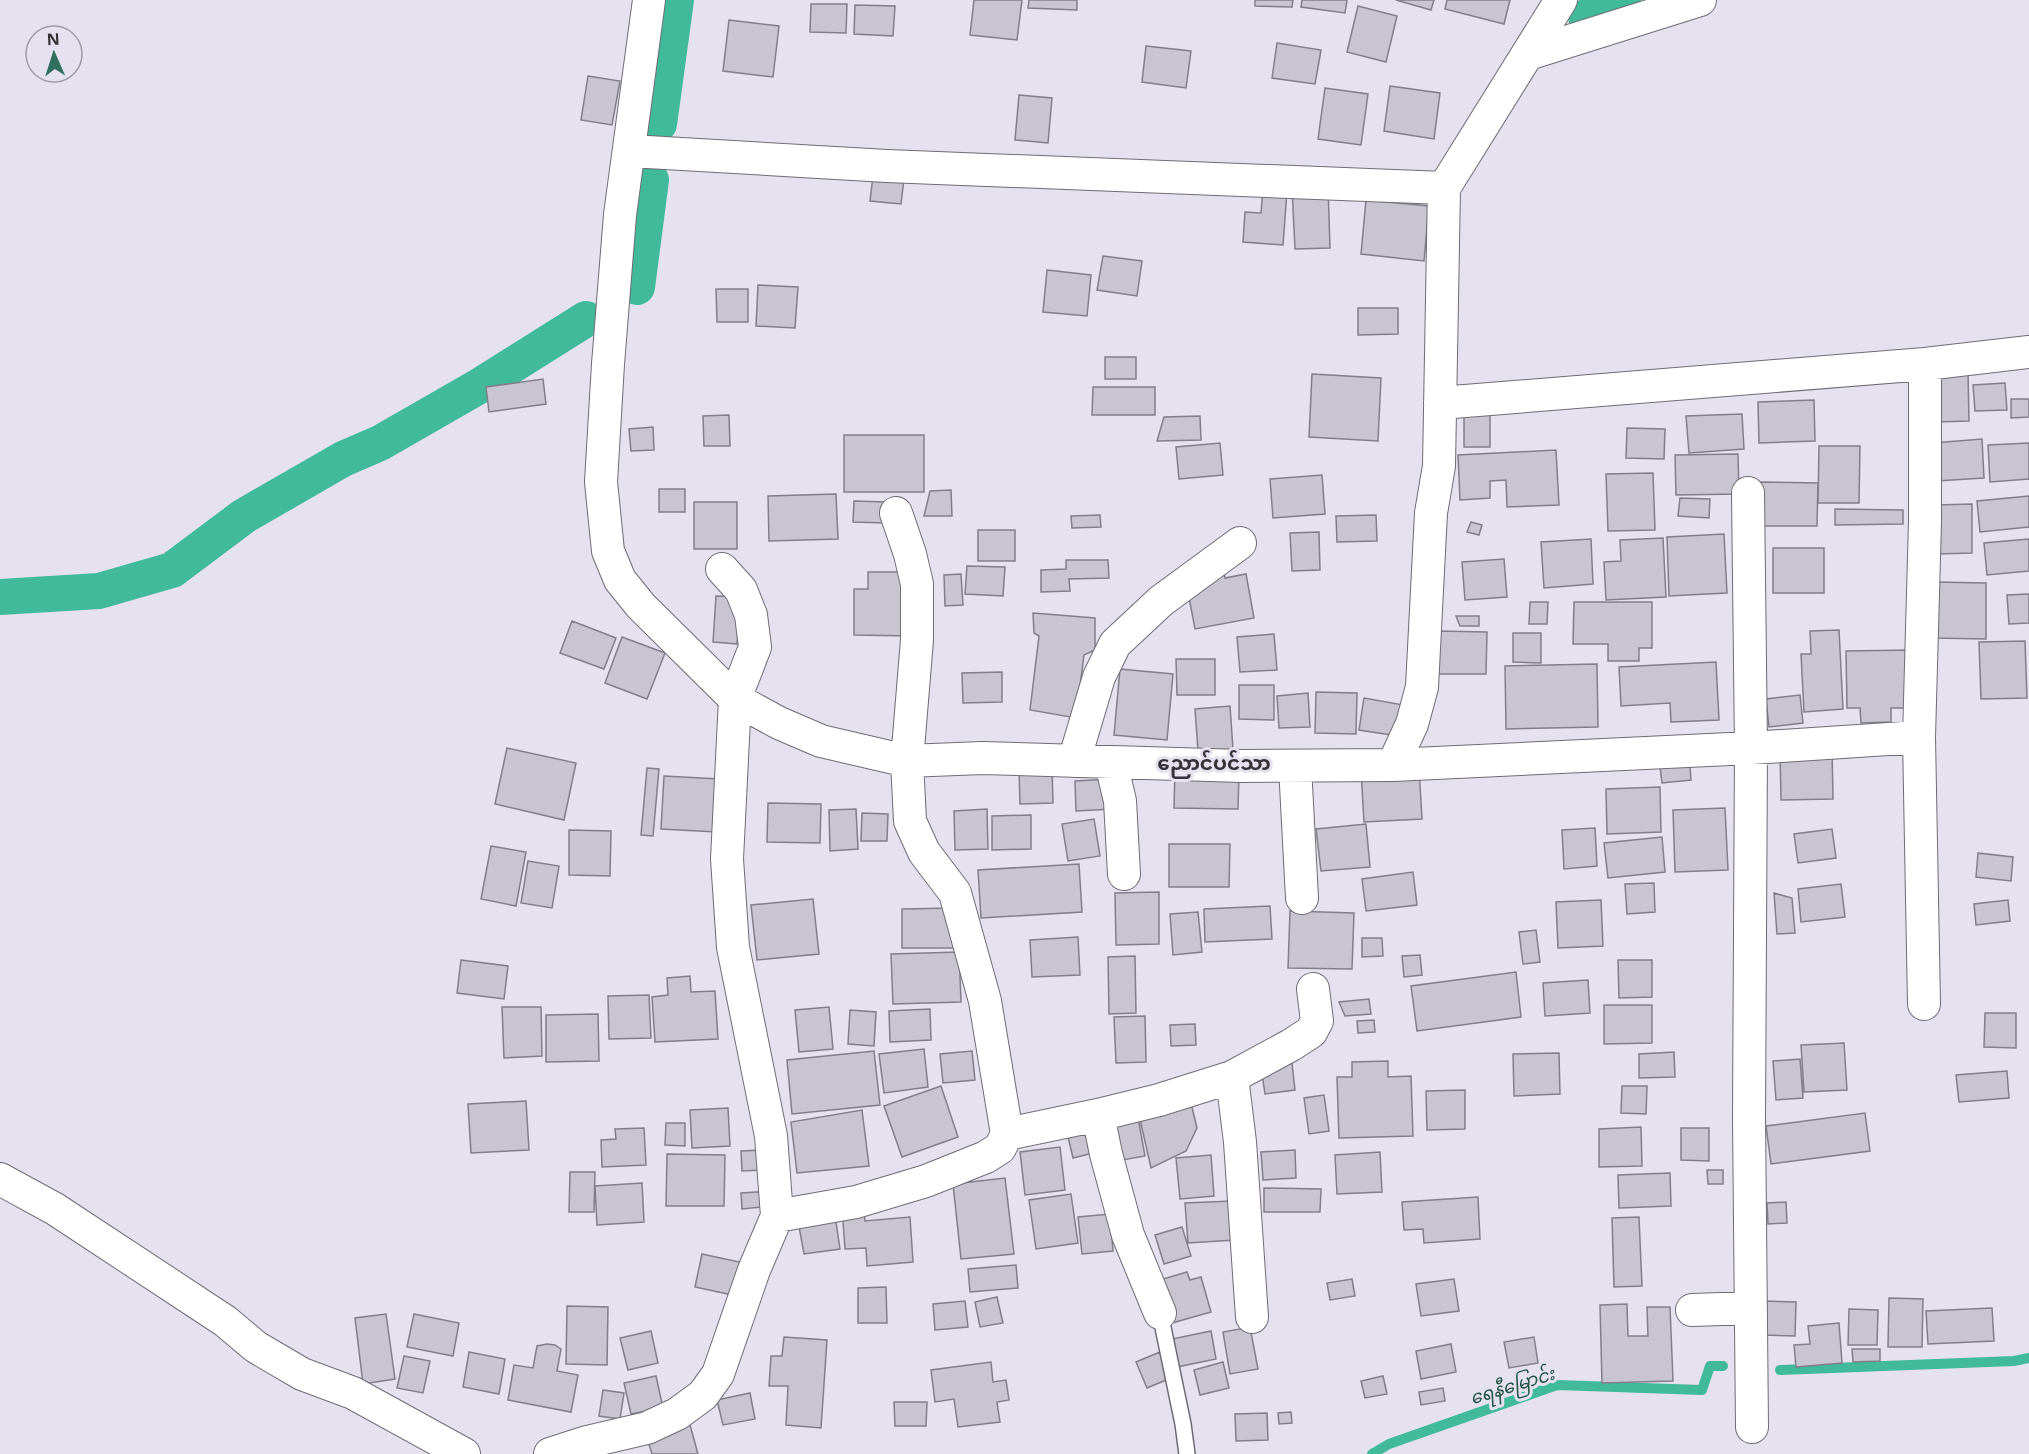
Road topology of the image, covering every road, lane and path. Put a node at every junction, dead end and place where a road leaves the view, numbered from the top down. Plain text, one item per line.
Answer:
1 (649, 0) edge
2 (1561, 0) edge
3 (1700, 0) edge
4 (1528, 54) junction
5 (630, 151) junction
6 (1444, 188) junction
7 (2029, 352) edge
8 (1925, 364) junction
9 (1440, 403) junction
10 (1748, 494) dead end
11 (896, 513) dead end
12 (1240, 543) dead end
13 (722, 569) dead end
14 (735, 699) junction
15 (1919, 737) junction
16 (1751, 748) junction
17 (907, 761) junction
18 (1074, 761) junction
19 (1111, 762) junction
20 (1393, 765) junction
21 (1295, 766) junction
22 (1124, 874) dead end
23 (1302, 898) dead end
24 (1313, 989) dead end
25 (1924, 1004) dead end
26 (1232, 1077) junction
27 (1098, 1115) junction
28 (1007, 1134) junction
29 (0, 1179) edge
30 (777, 1216) junction
31 (1751, 1308) junction
32 (1692, 1310) dead end
33 (1160, 1313) joint
34 (1252, 1317) dead end
35 (1752, 1427) dead end
36 (464, 1454) edge
37 (550, 1454) edge
38 (1187, 1454) edge

1 - 5 street
2 - 4 street
3 - 4 street
4 - 6 street
5 - 6 street
5 - 14 street
6 - 9 street
7 - 8 street
8 - 9 street
8 - 15 street
9 - 20 street
10 - 16 street
11 - 17 street
12 - 18 street
13 - 14 street
14 - 17 street
14 - 30 street
15 - 16 street
15 - 25 street
16 - 20 street
16 - 31 street
17 - 18 street
17 - 28 street
18 - 19 street
19 - 21 street
19 - 22 street
20 - 21 street
21 - 23 street
24 - 26 street
26 - 27 street
26 - 34 street
27 - 28 street
27 - 33 street
28 - 30 street
29 - 36 street
30 - 37 street
31 - 32 street
31 - 35 street
33 - 38 lane

